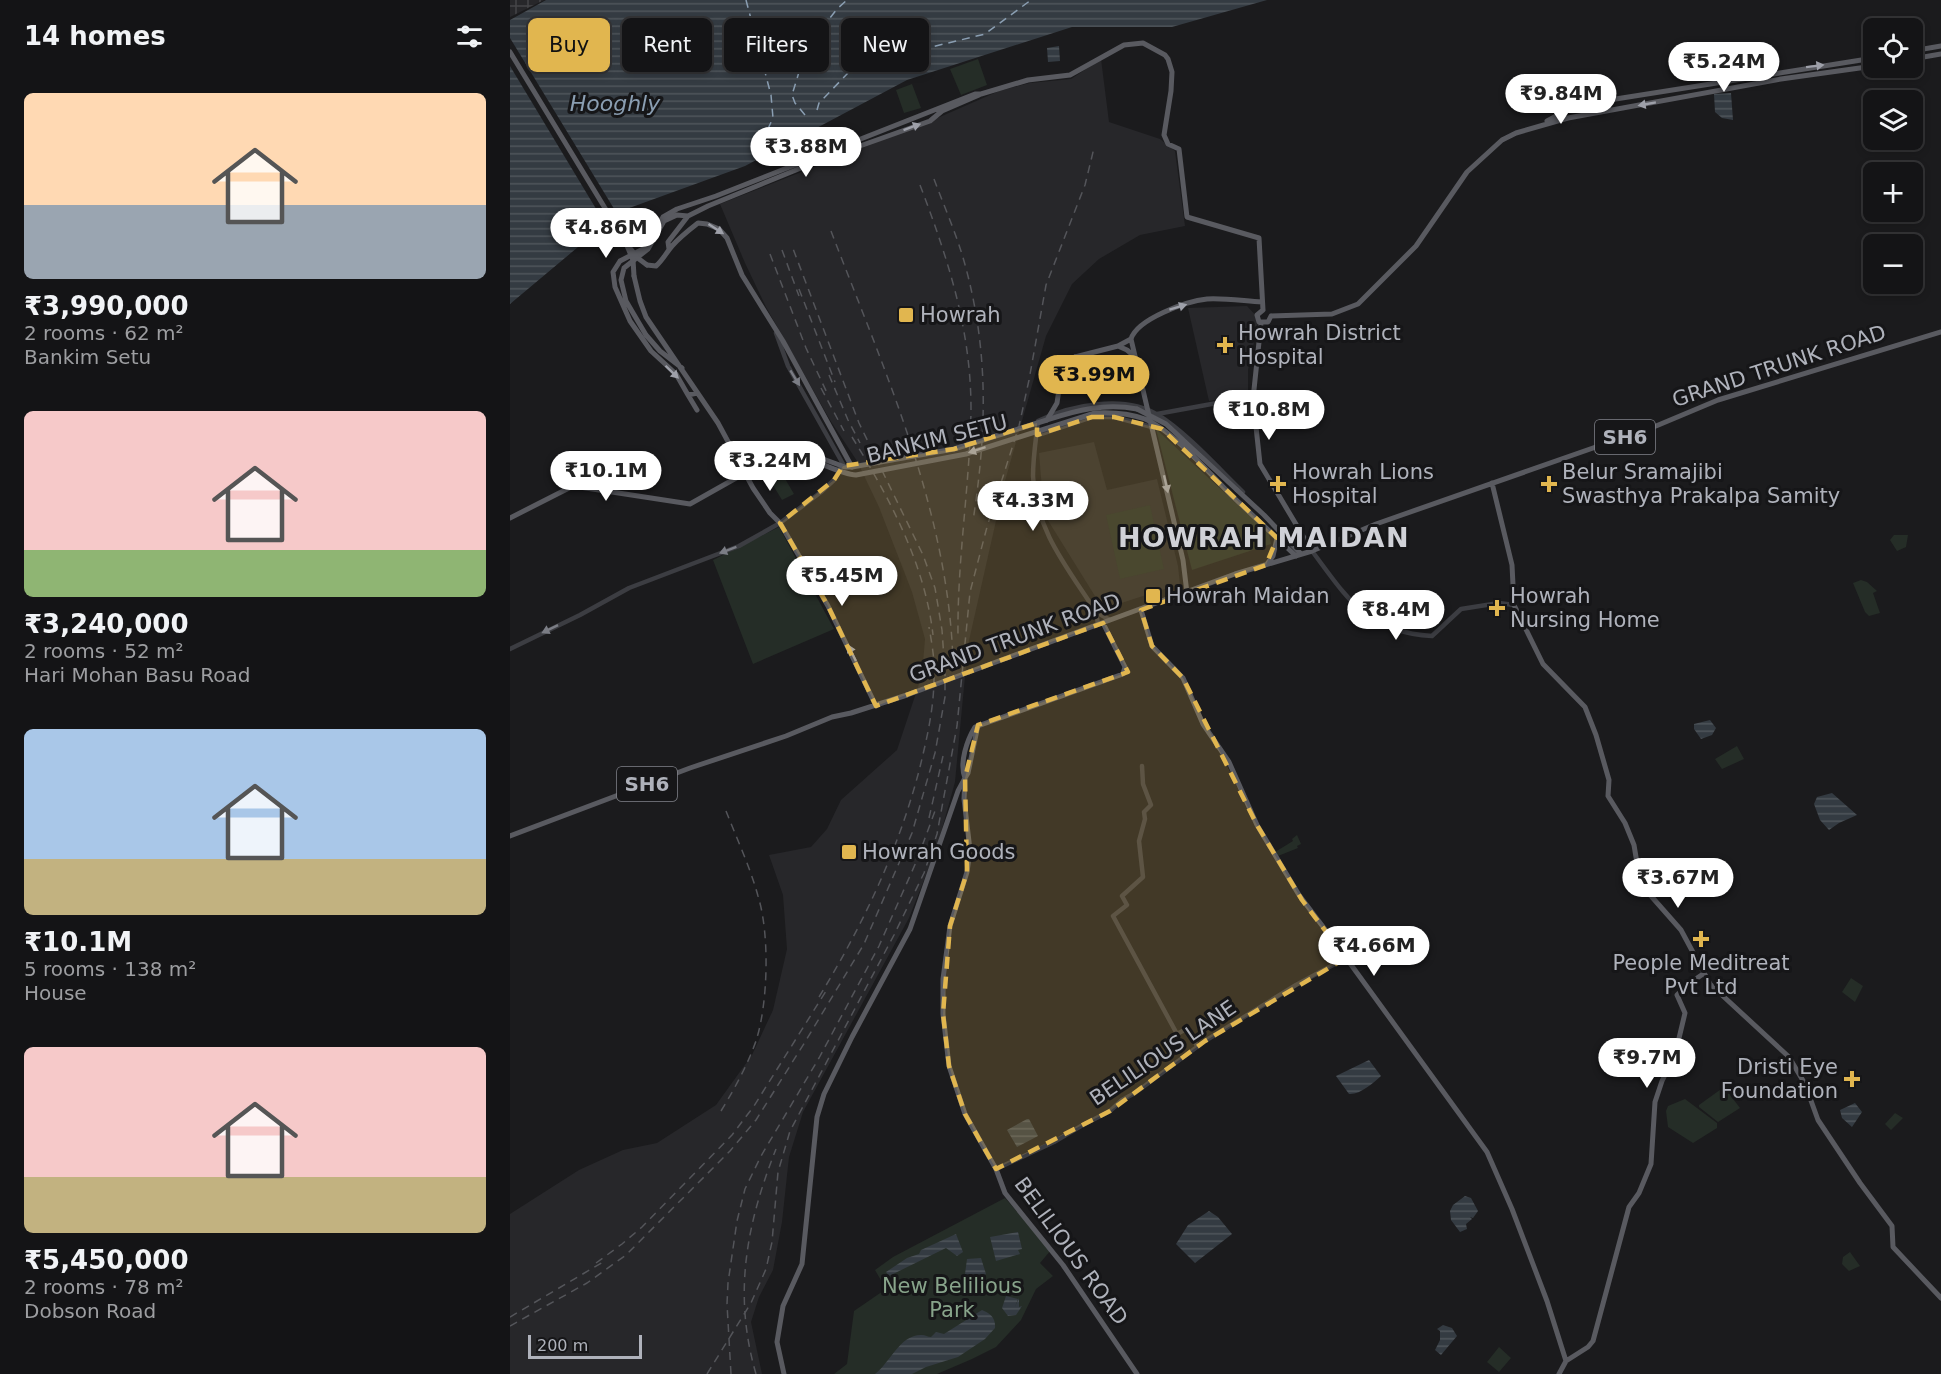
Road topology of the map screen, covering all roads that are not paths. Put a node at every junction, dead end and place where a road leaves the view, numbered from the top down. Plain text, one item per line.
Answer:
1 (1941, 46) edge
2 (1923, 49) edge
3 (510, 52) edge
4 (1941, 54) edge
5 (1923, 57) edge
6 (1863, 60) edge
7 (1863, 68) edge
8 (981, 94) junction
9 (1542, 124) junction
10 (688, 216) junction
11 (625, 241) junction
12 (669, 249) junction
13 (1262, 302) junction
14 (1263, 309) junction
15 (1271, 316) junction
16 (1261, 323) junction
17 (773, 324) junction
18 (1941, 332) edge
19 (1131, 339) junction
20 (1118, 346) junction
21 (1136, 358) junction
22 (682, 368) junction
23 (697, 393) junction
24 (688, 395) junction
25 (1253, 399) junction
26 (696, 410) dead end
27 (1147, 410) junction
28 (1157, 414) junction
29 (1047, 420) junction
30 (1152, 427) junction
31 (1038, 435) junction
32 (852, 467) junction
33 (745, 473) junction
34 (1492, 483) junction
35 (1247, 500) junction
36 (510, 518) edge
37 (780, 523) junction
38 (1277, 538) junction
39 (1312, 551) junction
40 (1298, 555) junction
41 (1266, 565) junction
42 (1187, 593) junction
43 (1514, 605) junction
44 (1141, 610) junction
45 (1096, 612) junction
46 (1104, 622) junction
47 (510, 649) edge
48 (876, 706) junction
49 (1142, 765) dead end
50 (965, 778) junction
51 (510, 836) edge
52 (1346, 958) junction
53 (1704, 974) junction
54 (1197, 1046) junction
55 (996, 1169) junction
56 (1941, 1298) edge
57 (1566, 1361) junction
58 (784, 1374) edge
59 (1137, 1374) edge
60 (1559, 1374) edge

1 - 2 main road
3 - 11 main road
4 - 5 main road
9 -> 6 main road
7 -> 9 main road
10 -> 8 main road
8 - 13 main road
8 -> 24 main road
9 - 15 main road
10 - 12 main road
10 - 22 main road
11 - 12 main road, bridge
11 - 22 main road, bridge
12 -> 17 main road
13 - 14 main road
19 -> 13 main road
14 - 15 main road
14 - 16 main road
15 - 16 main road
16 - 25 main road
17 - 32 main road
17 -> 37 street
18 - 34 main road, GRAND TRUNK ROAD / SH6
19 - 20 main road
19 - 21 main road
20 - 21 main road
20 - 29 main road, bridge
21 - 27 main road
22 - 23 main road
23 - 24 main road
23 - 33 main road
24 - 26 main road
25 - 28 street
25 - 39 main road
27 - 28 street
27 - 30 main road
27 - 31 street
28 - 30 street
28 - 35 street
29 - 32 main road, BANKIM SETU, bridge
29 - 35 main road, BANKIM SETU, bridge
30 - 31 street
30 -> 42 main road
31 - 45 street
32 - 33 main road, BANKIM SETU, bridge
33 - 36 main road
33 - 37 main road
38 -> 33 main road, BANKIM SETU, bridge
34 - 39 main road, GRAND TRUNK ROAD / SH6
34 - 43 main road
35 - 40 main road, BANKIM SETU
37 -> 47 street
48 -> 37 main road
38 - 40 main road, BANKIM SETU
38 - 41 main road
39 - 40 main road, GRAND TRUNK ROAD / SH6
39 - 43 street
40 - 41 main road, GRAND TRUNK ROAD / SH6
41 - 42 main road, GRAND TRUNK ROAD / SH6
42 - 44 main road, GRAND TRUNK ROAD / SH6
43 - 53 main road
44 - 46 main road, GRAND TRUNK ROAD / SH6
44 - 52 main road
45 - 46 street
45 - 46 street
46 - 48 main road, GRAND TRUNK ROAD / SH6, bridge
46 - 50 main road, BELILIOUS ROAD
48 - 51 main road, GRAND TRUNK ROAD / SH6
49 - 54 street
50 - 55 main road, BELILIOUS ROAD
50 - 58 main road
52 - 54 street, BELILIOUS LANE
52 - 57 main road
53 - 56 main road
53 - 57 main road
54 - 55 street, BELILIOUS LANE
55 - 59 main road, BELILIOUS ROAD
57 - 60 main road

